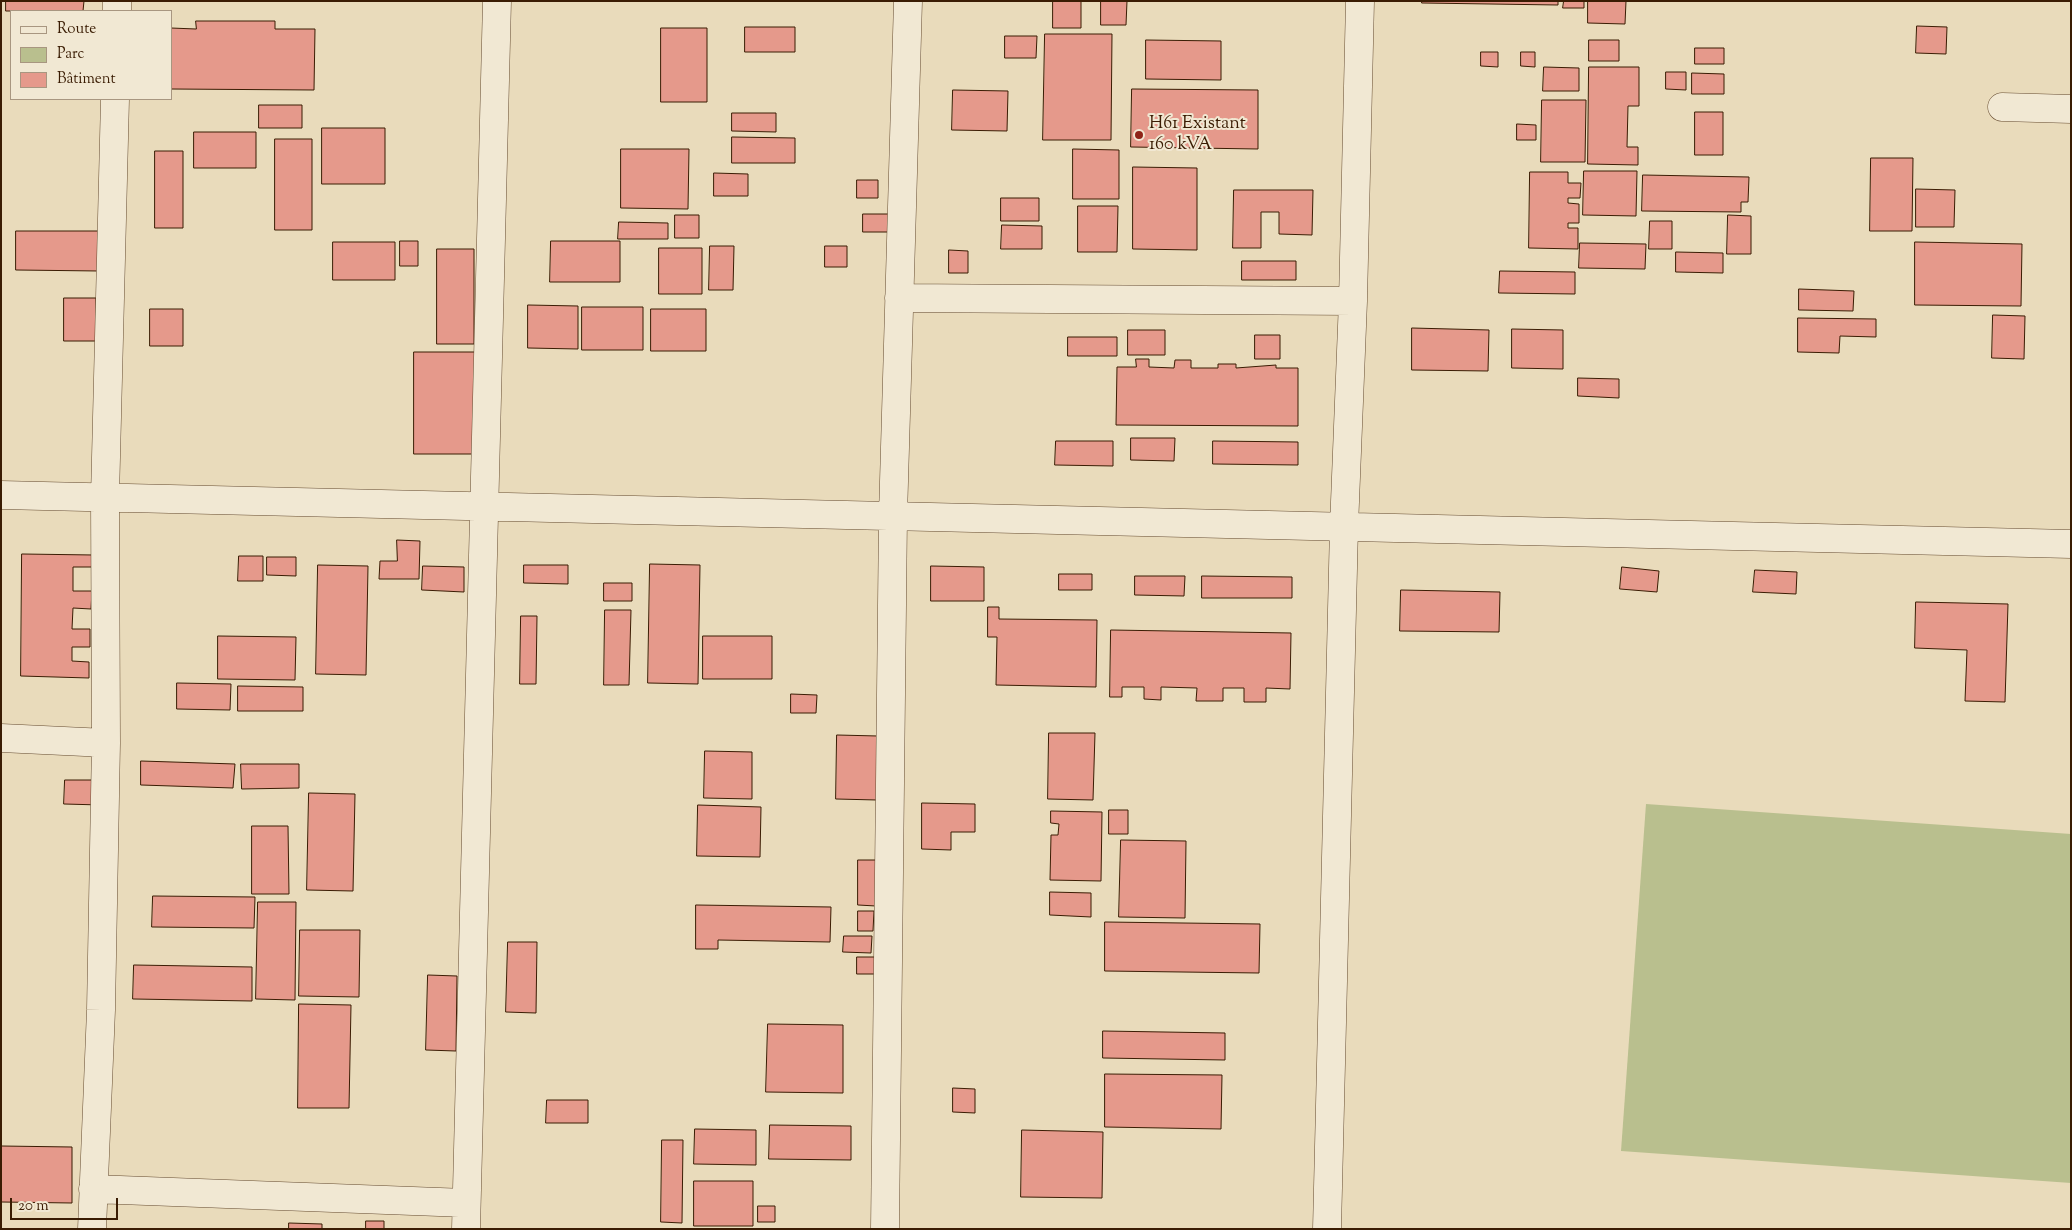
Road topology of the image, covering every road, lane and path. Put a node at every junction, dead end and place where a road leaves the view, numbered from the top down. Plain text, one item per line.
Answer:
1 (497, 1) edge
2 (908, 1) edge
3 (1360, 1) edge
4 (115, 100) edge
5 (2002, 107) dead end
6 (2071, 109) edge
7 (899, 298) junction
8 (1353, 301) junction
9 (1, 495) edge
10 (105, 497) junction
11 (484, 506) junction
12 (893, 516) junction
13 (1344, 527) junction
14 (2071, 544) edge
15 (1, 738) edge
16 (106, 743) junction
17 (94, 1189) junction
18 (466, 1216) edge
19 (92, 1229) edge
20 (884, 1229) edge
21 (1327, 1229) edge

1 - 11 street
2 - 7 street
3 - 8 street
4 - 10 street
5 - 6 street
7 - 8 street
7 - 12 street
8 - 13 street
9 - 10 street
10 - 11 street
10 - 16 street
11 - 12 street
11 - 18 street
12 - 13 street
12 - 20 street
13 - 14 street
13 - 21 street
15 - 16 street
16 - 17 street
17 - 18 street
17 - 19 street

